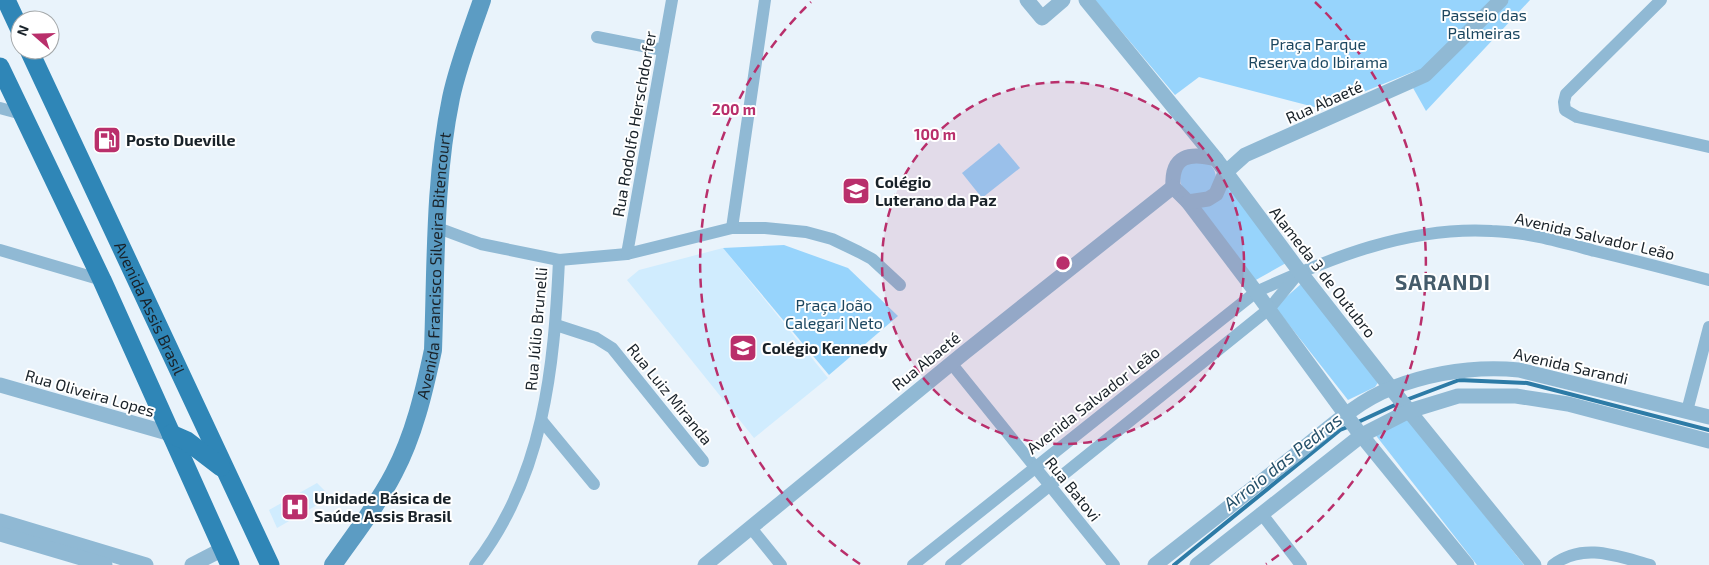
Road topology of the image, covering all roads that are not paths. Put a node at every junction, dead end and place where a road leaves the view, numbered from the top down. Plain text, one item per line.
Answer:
1 (482, 0) edge
2 (672, 0) edge
3 (765, 0) edge
4 (1027, 0) edge
5 (1064, 0) edge
6 (1086, 0) edge
7 (1501, 0) edge
8 (1661, 0) edge
9 (598, 37) dead end
10 (663, 50) junction
11 (34, 60) edge
12 (0, 67) edge
13 (0, 108) edge
14 (22, 114) junction
15 (1196, 135) junction
16 (1709, 147) edge
17 (1189, 156) junction
18 (1216, 159) junction
19 (1225, 174) junction
20 (1172, 187) junction
21 (1188, 202) junction
22 (438, 228) junction
23 (732, 228) junction
24 (0, 250) edge
25 (628, 254) junction
26 (559, 260) junction
27 (1300, 272) junction
28 (102, 280) junction
29 (1709, 280) edge
30 (900, 285) dead end
31 (1256, 292) junction
32 (1269, 309) junction
33 (556, 326) junction
34 (1709, 327) edge
35 (951, 363) junction
36 (0, 385) edge
37 (1392, 391) junction
38 (1407, 409) junction
39 (1687, 411) junction
40 (1709, 417) edge
41 (542, 421) junction
42 (1354, 424) junction
43 (171, 434) junction
44 (1709, 440) edge
45 (703, 460) dead end
46 (1034, 468) junction
47 (224, 469) junction
48 (594, 484) dead end
49 (1050, 486) junction
50 (1261, 513) junction
51 (0, 521) edge
52 (363, 522) junction
53 (750, 528) junction
54 (0, 534) edge
55 (227, 557) edge
56 (105, 565) edge
57 (146, 565) edge
58 (192, 565) edge
59 (270, 565) edge
60 (321, 565) edge
61 (333, 565) edge
62 (475, 565) edge
63 (705, 565) edge
64 (781, 565) edge
65 (913, 565) edge
66 (952, 565) edge
67 (1114, 565) edge
68 (1155, 565) edge
69 (1197, 565) edge
70 (1301, 565) edge
71 (1467, 565) edge
72 (1534, 565) edge
73 (1552, 565) edge
74 (1650, 565) edge

1 - 22 main road, Avenida Francisco Silveira Bitencourt
2 - 10 street, Rua Rodolfo Herschdorfer
3 - 23 street
4 - 5 street
6 - 15 street, Alameda 3 de Outubro
7 - 19 street, Rua Abaeté
8 - 16 street
9 - 10 street
10 - 25 street, Rua Rodolfo Herschdorfer
11 - 47 main road, Avenida Assis Brasil
12 - 14 main road, Avenida Assis Brasil
13 - 14 street
14 - 28 main road, Avenida Assis Brasil
15 - 17 street
15 - 18 street, Alameda 3 de Outubro
17 - 18 street
17 - 20 street
18 - 19 street, Alameda 3 de Outubro
19 - 21 street
19 - 27 street, Alameda 3 de Outubro
20 - 21 street
20 - 35 street, Rua Abaeté
21 - 31 street
22 - 26 street
22 - 52 main road, Avenida Francisco Silveira Bitencourt
23 - 25 street
23 - 30 street
24 - 28 street
25 - 26 street
26 - 33 street, Rua Júlio Brunelli
27 - 29 street, Avenida Salvador Leão
27 - 31 street, Avenida Salvador Leão
27 - 32 street, Avenida Salvador Leão
27 - 37 street, Alameda 3 de Outubro
28 - 43 main road, Avenida Assis Brasil
31 - 32 street
31 - 46 street, Avenida Salvador Leão
32 - 42 street
32 - 49 street, Avenida Salvador Leão
33 - 41 street, Rua Júlio Brunelli
33 - 45 street, Rua Luiz Miranda
34 - 39 street
35 - 46 street, Rua Batovi
35 - 53 street, Rua Abaeté
36 - 43 street, Rua Oliveira Lopes
37 - 38 street, Alameda 3 de Outubro
37 - 39 street, Avenida Sarandi
37 - 42 street, Avenida Sarandi
38 - 42 street, Avenida Sarandi
38 - 44 street, Avenida Sarandi
38 - 72 street, Alameda 3 de Outubro
39 - 40 street, Avenida Sarandi
41 - 48 street
41 - 62 street, Rua Júlio Brunelli
42 - 50 street, Avenida Sarandi
42 - 68 street, Avenida Sarandi
42 - 71 street
43 - 47 main road
43 - 55 main road, Avenida Assis Brasil
46 - 49 street, Rua Batovi
46 - 65 street, Avenida Salvador Leão
47 - 59 main road, Avenida Assis Brasil
49 - 66 street, Avenida Salvador Leão
49 - 67 street, Rua Batovi
50 - 69 street, Avenida Sarandi
50 - 70 street
51 - 57 street
52 - 60 main road, Avenida Francisco Silveira Bitencourt
52 - 61 main road, Avenida Francisco Silveira Bitencourt
53 - 63 street, Rua Abaeté
53 - 64 street
54 - 56 street
55 - 58 street
73 - 74 street

